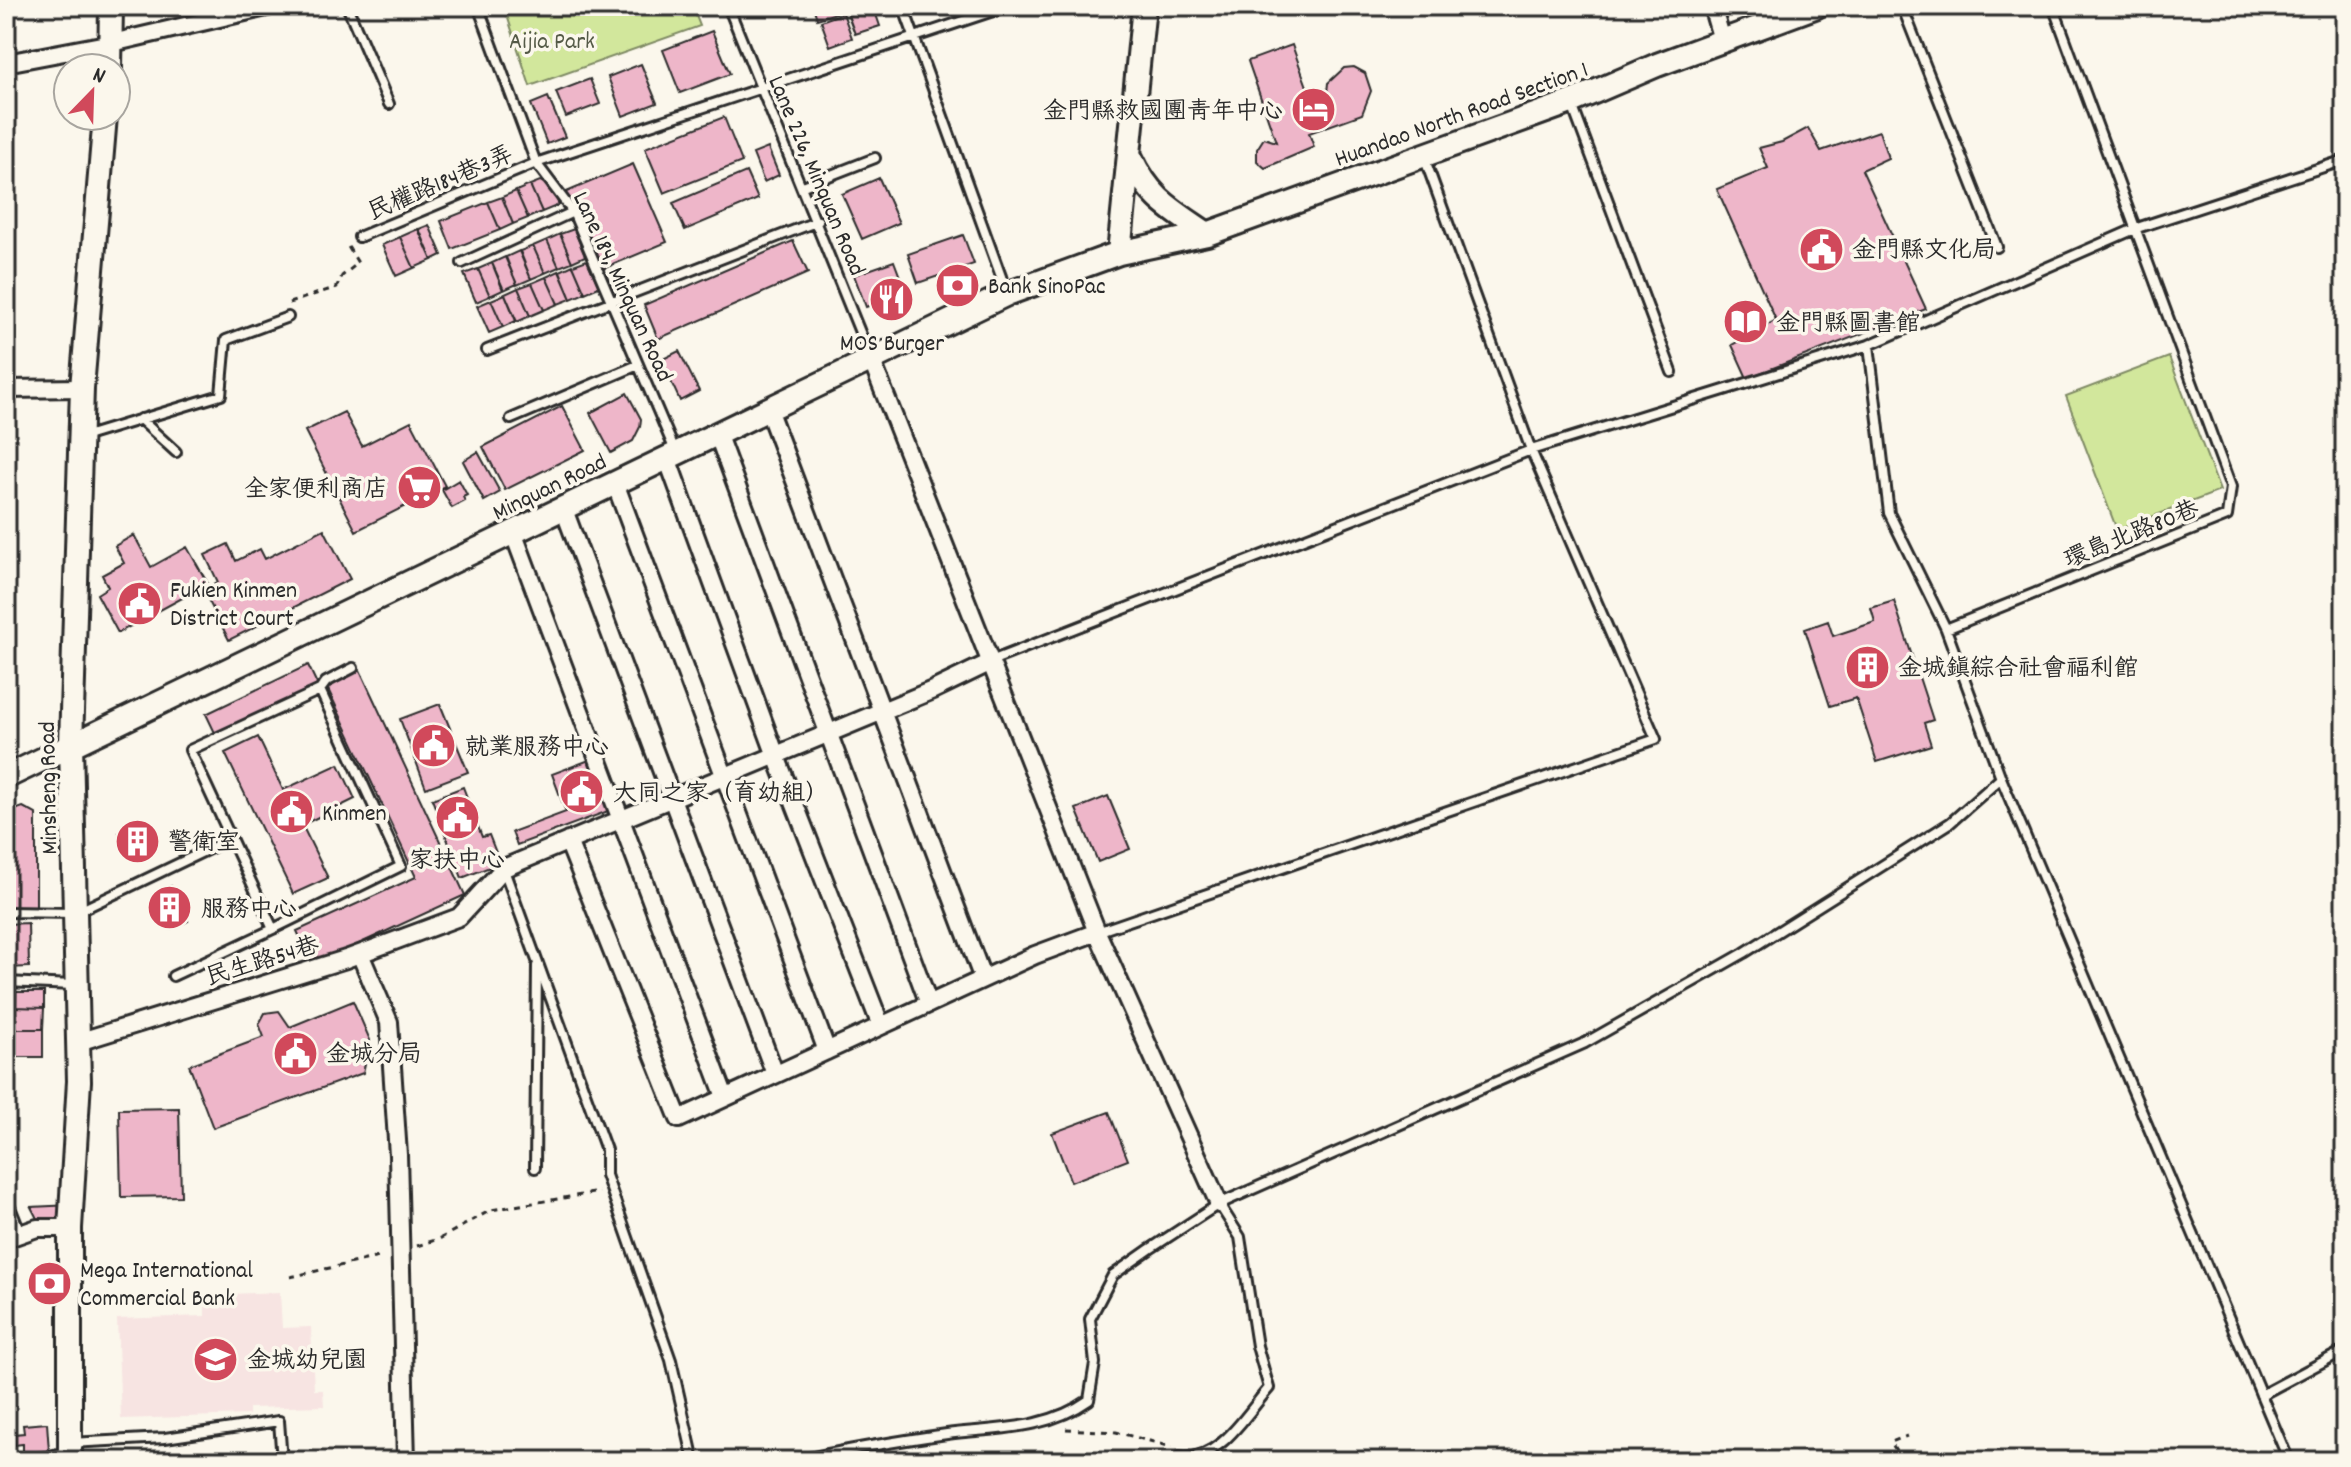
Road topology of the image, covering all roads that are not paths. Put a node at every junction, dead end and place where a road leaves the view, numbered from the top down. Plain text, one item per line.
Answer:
1 (111, 6) edge
2 (271, 6) edge
3 (347, 6) edge
4 (478, 6) edge
5 (728, 6) edge
6 (903, 6) edge
7 (1008, 6) edge
8 (1144, 6) edge
9 (1712, 6) edge
10 (1817, 6) edge
11 (1902, 6) edge
12 (2053, 6) edge
13 (916, 36) junction
14 (1722, 40) junction
15 (112, 43) junction
16 (111, 52) edge
17 (6, 63) edge
18 (760, 89) junction
19 (1571, 102) junction
20 (389, 104) dead end
21 (104, 132) edge
22 (1424, 156) junction
23 (1131, 157) junction
24 (875, 158) dead end
25 (2345, 160) edge
26 (536, 163) junction
27 (803, 186) junction
28 (573, 212) junction
29 (818, 221) junction
30 (2137, 228) junction
31 (1207, 234) junction
32 (359, 237) road end
33 (1997, 247) dead end
34 (1119, 253) junction
35 (462, 263) dead end
36 (1007, 294) junction
37 (610, 299) junction
38 (288, 317) road end
39 (1869, 345) junction
40 (487, 350) dead end
41 (871, 359) junction
42 (638, 365) junction
43 (1672, 372) dead end
44 (82, 388) junction
45 (6, 389) edge
46 (768, 409) junction
47 (140, 419) junction
48 (511, 419) dead end
49 (717, 433) junction
50 (82, 437) junction
51 (1531, 450) junction
52 (176, 452) dead end
53 (672, 455) junction
54 (615, 483) junction
55 (563, 507) junction
56 (513, 532) junction
57 (1946, 629) junction
58 (991, 662) junction
59 (353, 668) dead end
60 (320, 690) junction
61 (880, 712) junction
62 (829, 733) junction
63 (71, 744) junction
64 (776, 756) junction
65 (724, 776) junction
66 (6, 777) edge
67 (2001, 778) junction
68 (210, 795) junction
69 (674, 797) junction
70 (200, 800) dead end
71 (622, 819) junction
72 (230, 839) junction
73 (568, 841) junction
74 (504, 868) junction
75 (360, 873) dead end
76 (250, 880) junction
77 (364, 884) junction
78 (239, 886) dead end
79 (6, 912) edge
80 (75, 913) junction
81 (273, 929) junction
82 (1097, 932) junction
83 (360, 954) junction
84 (537, 961) junction
85 (173, 976) dead end
86 (983, 979) junction
87 (6, 982) edge
88 (76, 985) junction
89 (929, 1004) junction
90 (881, 1026) junction
91 (78, 1042) junction
92 (827, 1051) junction
93 (775, 1074) junction
94 (725, 1097) junction
95 (535, 1168) dead end
96 (6, 1197) edge
97 (1219, 1204) junction
98 (70, 1228) junction
99 (13, 1236) edge
100 (2345, 1350) edge
101 (2261, 1395) junction
102 (70, 1452) edge
103 (1179, 1459) edge
104 (31, 1461) edge
105 (282, 1461) edge
106 (406, 1461) edge
107 (694, 1461) edge
108 (795, 1461) edge
109 (2289, 1461) edge

1 - 15 main road
2 - 15 street
3 - 20 lane
4 - 26 lane, Lane 184, Minquan Road
5 - 18 lane, Lane 226, Minquan Road
6 - 13 lane
7 - 13 lane, 民權路184巷3弄
8 - 23 main road
9 - 14 street
10 - 14 main road, Huandao North Road Section 1
11 - 33 lane
12 - 30 lane
13 - 18 lane, 民權路184巷3弄
13 - 36 lane
14 - 19 main road, Huandao North Road Section 1
15 - 16 main road
15 - 17 street
18 - 26 lane, 民權路184巷3弄
18 - 27 lane, Lane 226, Minquan Road
19 - 22 main road, Huandao North Road Section 1
19 - 43 lane
21 - 44 main road, Minsheng Road
22 - 31 main road, Huandao North Road Section 1
22 - 51 lane
23 - 31 main road
23 - 34 main road
24 - 27 lane
25 - 30 lane
26 - 28 lane, Lane 184, Minquan Road
26 - 32 lane, 民權路184巷3弄
27 - 29 lane, Lane 226, Minquan Road
28 - 35 lane
28 - 37 lane, Lane 184, Minquan Road
29 - 37 lane
29 - 41 lane, Lane 226, Minquan Road
30 - 39 lane
30 - 57 lane, 環島北路80巷
31 - 34 main road, Huandao North Road Section 1
34 - 36 main road, Minquan Road
36 - 41 main road, Minquan Road
37 - 40 lane
37 - 42 lane, Lane 184, Minquan Road
38 - 47 lane
39 - 51 lane
39 - 57 lane
41 - 46 main road, Minquan Road
41 - 58 street
42 - 48 lane
42 - 53 lane, Lane 184, Minquan Road
44 - 45 street
44 - 50 main road, Minsheng Road
46 - 49 main road, Minquan Road
46 - 61 street
47 - 50 lane
47 - 52 lane
49 - 53 main road, Minquan Road
49 - 62 street
50 - 63 main road, Minsheng Road
51 - 58 lane
51 - 82 lane
53 - 54 main road, Minquan Road
53 - 64 street
54 - 55 main road, Minquan Road
54 - 65 street
55 - 56 main road, Minquan Road
55 - 69 street
56 - 63 main road, Minquan Road
56 - 71 street
57 - 67 lane
58 - 61 street
58 - 82 street
59 - 60 lane
60 - 68 lane
60 - 77 lane
61 - 62 street
61 - 86 street
62 - 64 street
62 - 89 street
63 - 66 main road, Minquan Road
63 - 80 main road, Minsheng Road
64 - 65 street
64 - 90 street
65 - 69 street
65 - 92 street
67 - 97 lane
67 - 101 lane
68 - 70 lane
68 - 72 lane
69 - 71 street
69 - 93 street
71 - 73 street
71 - 94 street
72 - 76 lane
72 - 80 lane
73 - 74 street
73 - 94 street
74 - 83 street, 民生路54巷
74 - 84 lane
75 - 77 lane
76 - 78 lane
76 - 81 lane
77 - 81 lane
79 - 80 lane
80 - 88 main road, Minsheng Road
81 - 85 lane
82 - 86 street
82 - 97 street
83 - 91 street, 民生路54巷
83 - 106 street
84 - 95 lane
84 - 107 lane
86 - 89 street
87 - 88 lane
88 - 91 main road, Minsheng Road
89 - 90 street
90 - 92 street
91 - 98 main road, Minsheng Road
92 - 93 street
93 - 94 street
96 - 99 lane
97 - 103 lane
97 - 108 lane
98 - 99 street
98 - 102 main road, Minsheng Road
100 - 101 lane
101 - 109 lane
102 - 104 lane
102 - 105 lane

